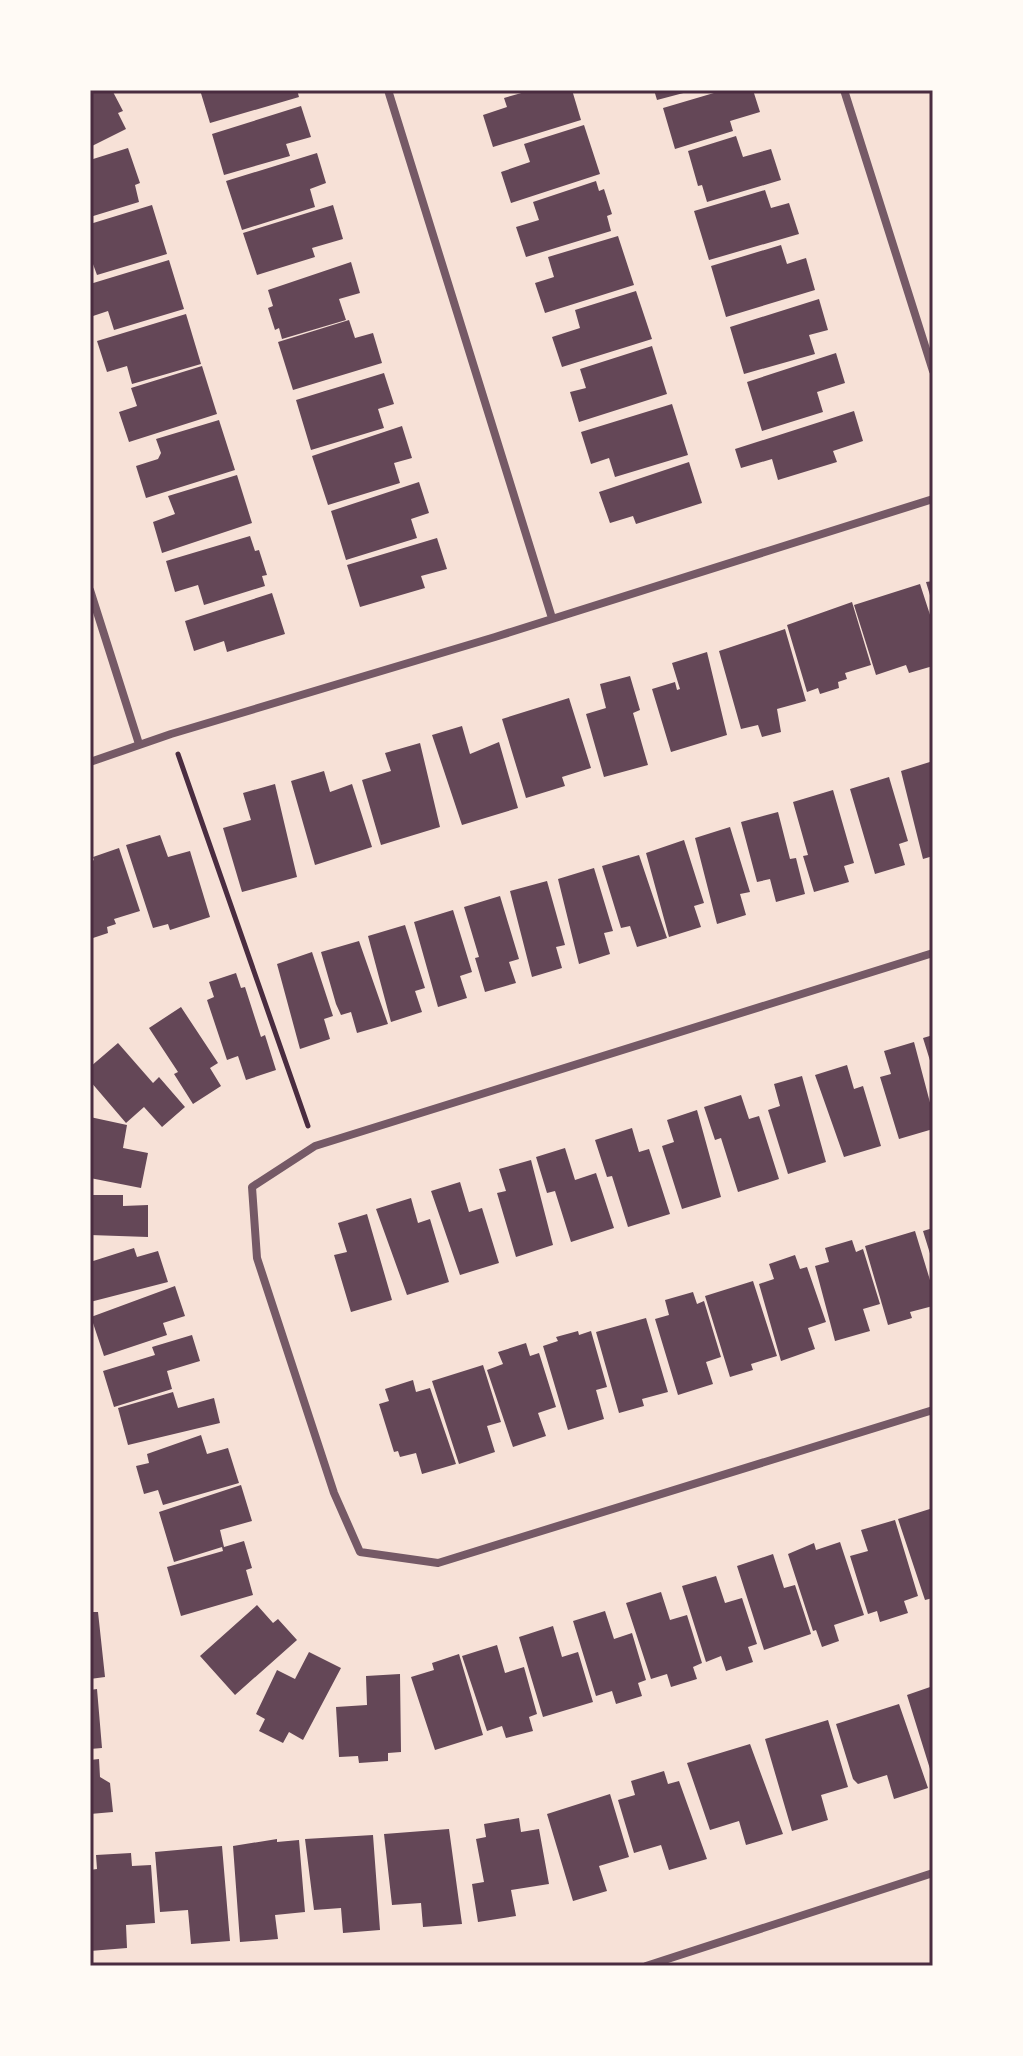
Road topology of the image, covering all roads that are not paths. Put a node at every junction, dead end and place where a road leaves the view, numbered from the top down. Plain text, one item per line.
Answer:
1 (388, 90) edge
2 (844, 90) edge
3 (933, 371) edge
4 (933, 499) edge
5 (90, 590) edge
6 (552, 618) junction
7 (139, 744) junction
8 (90, 762) edge
9 (933, 953) edge
10 (933, 1410) edge
11 (933, 1873) edge
12 (646, 1966) edge

1 - 6 street
2 - 3 street
4 - 6 street
5 - 7 street
6 - 7 street
7 - 8 street
9 - 10 street
11 - 12 street

